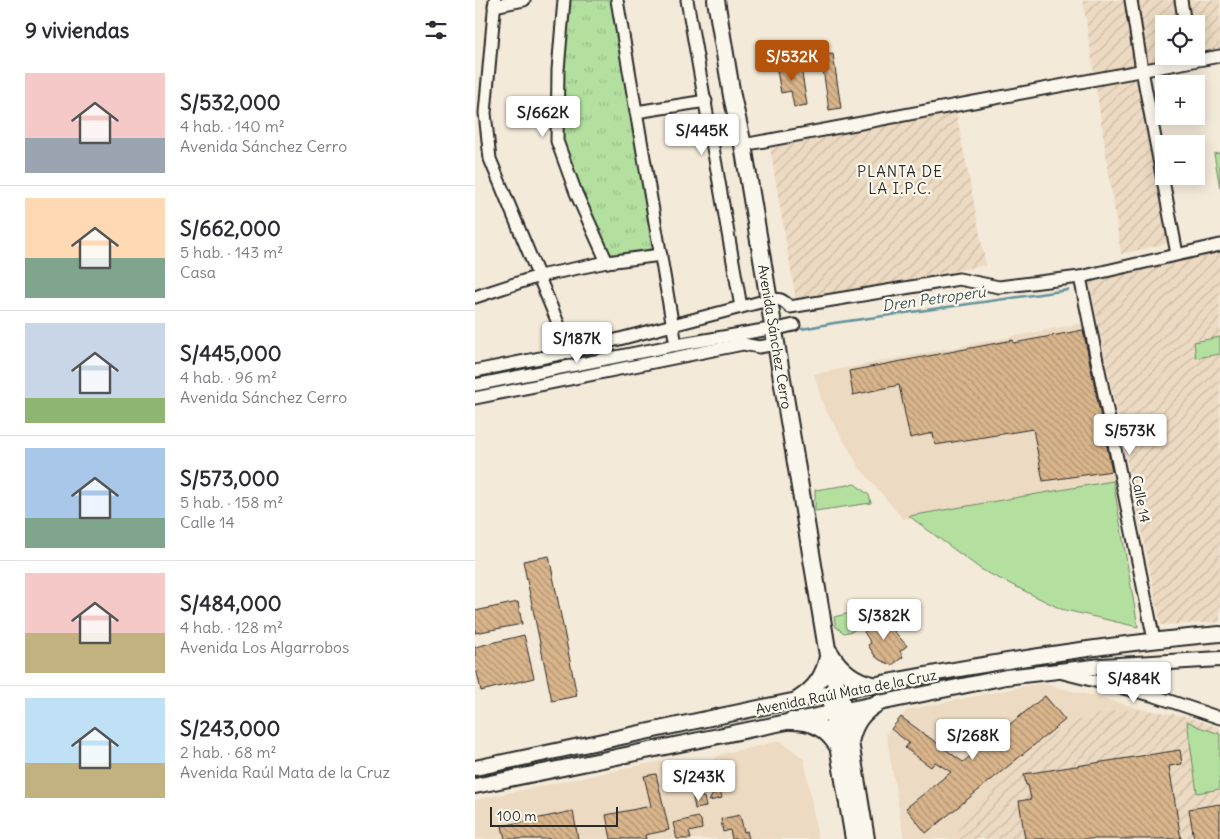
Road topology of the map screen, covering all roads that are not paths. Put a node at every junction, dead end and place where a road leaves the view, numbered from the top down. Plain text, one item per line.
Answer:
1 (524, 0) edge
2 (564, 0) edge
3 (617, 0) edge
4 (687, 0) edge
5 (716, 0) edge
6 (1131, 0) edge
7 (1181, 0) edge
8 (494, 3) edge
9 (1184, 15) edge
10 (1220, 56) edge
11 (1205, 57) edge
12 (1162, 65) edge
13 (1142, 70) junction
14 (706, 102) junction
15 (636, 112) junction
16 (480, 113) edge
17 (743, 145) junction
18 (1220, 245) edge
19 (1177, 254) junction
20 (661, 255) junction
21 (607, 262) junction
22 (539, 276) junction
23 (1081, 276) junction
24 (475, 297) edge
25 (769, 300) junction
26 (741, 307) junction
27 (672, 324) junction
28 (794, 325) dead end
29 (781, 328) dead end
30 (764, 330) dead end
31 (776, 344) junction
32 (676, 345) junction
33 (570, 352) junction
34 (475, 371) edge
35 (475, 385) edge
36 (475, 398) edge
37 (1220, 634) edge
38 (1154, 640) junction
39 (828, 651) junction
40 (1220, 659) edge
41 (959, 669) junction
42 (1054, 672) junction
43 (873, 685) junction
44 (946, 689) junction
45 (834, 692) junction
46 (799, 700) junction
47 (878, 703) junction
48 (838, 711) junction
49 (1220, 718) edge
50 (791, 721) junction
51 (844, 744) junction
52 (475, 768) edge
53 (475, 786) edge
54 (854, 839) edge
55 (866, 839) edge

1 - 8 street
2 - 21 street
3 - 15 street
4 - 14 street
5 - 17 highway, Avenida Sánchez Cerro
6 - 13 street
7 - 9 street
8 - 16 street
10 - 11 street
12 - 13 street
13 - 17 street
13 - 19 street
14 - 15 street
14 - 26 street
15 - 20 street
16 - 22 street
17 - 25 highway, Avenida Sánchez Cerro
18 - 19 street
19 - 23 street
20 - 21 street
20 - 27 street
21 - 22 street
22 - 24 street
22 - 33 street
23 - 25 street
23 - 38 street, Calle 14
25 - 26 street
25 - 31 highway, Avenida Sánchez Cerro
26 - 27 street
27 - 32 street
27 - 33 street
28 - 29 street
30 - 32 street
31 - 36 street
31 - 39 highway, Avenida Sánchez Cerro
32 - 35 street
33 - 34 street
37 - 38 main road, Avenida Raúl Mata de la Cruz
38 - 41 main road, Avenida Raúl Mata de la Cruz
39 - 43 highway
39 - 45 highway, Avenida Sánchez Cerro
39 - 46 highway
40 - 42 main road, Avenida Raúl Mata de la Cruz
41 - 43 main road, Avenida Raúl Mata de la Cruz
41 - 44 main road
42 - 44 main road, Avenida Raúl Mata de la Cruz
42 - 49 street
43 - 45 main road, Avenida Raúl Mata de la Cruz
44 - 47 main road, Avenida Raúl Mata de la Cruz
45 - 46 main road, Avenida Raúl Mata de la Cruz
45 - 48 highway, Avenida Sánchez Cerro
46 - 52 main road, Avenida Raúl Mata de la Cruz
47 - 48 main road, Avenida Raúl Mata de la Cruz
47 - 51 highway
48 - 50 main road, Avenida Raúl Mata de la Cruz
48 - 51 highway, Avenida Sánchez Cerro
50 - 51 highway
50 - 53 main road, Avenida Raúl Mata de la Cruz
51 - 54 highway, Avenida Sánchez Cerro
51 - 55 highway, Avenida Sánchez Cerro

